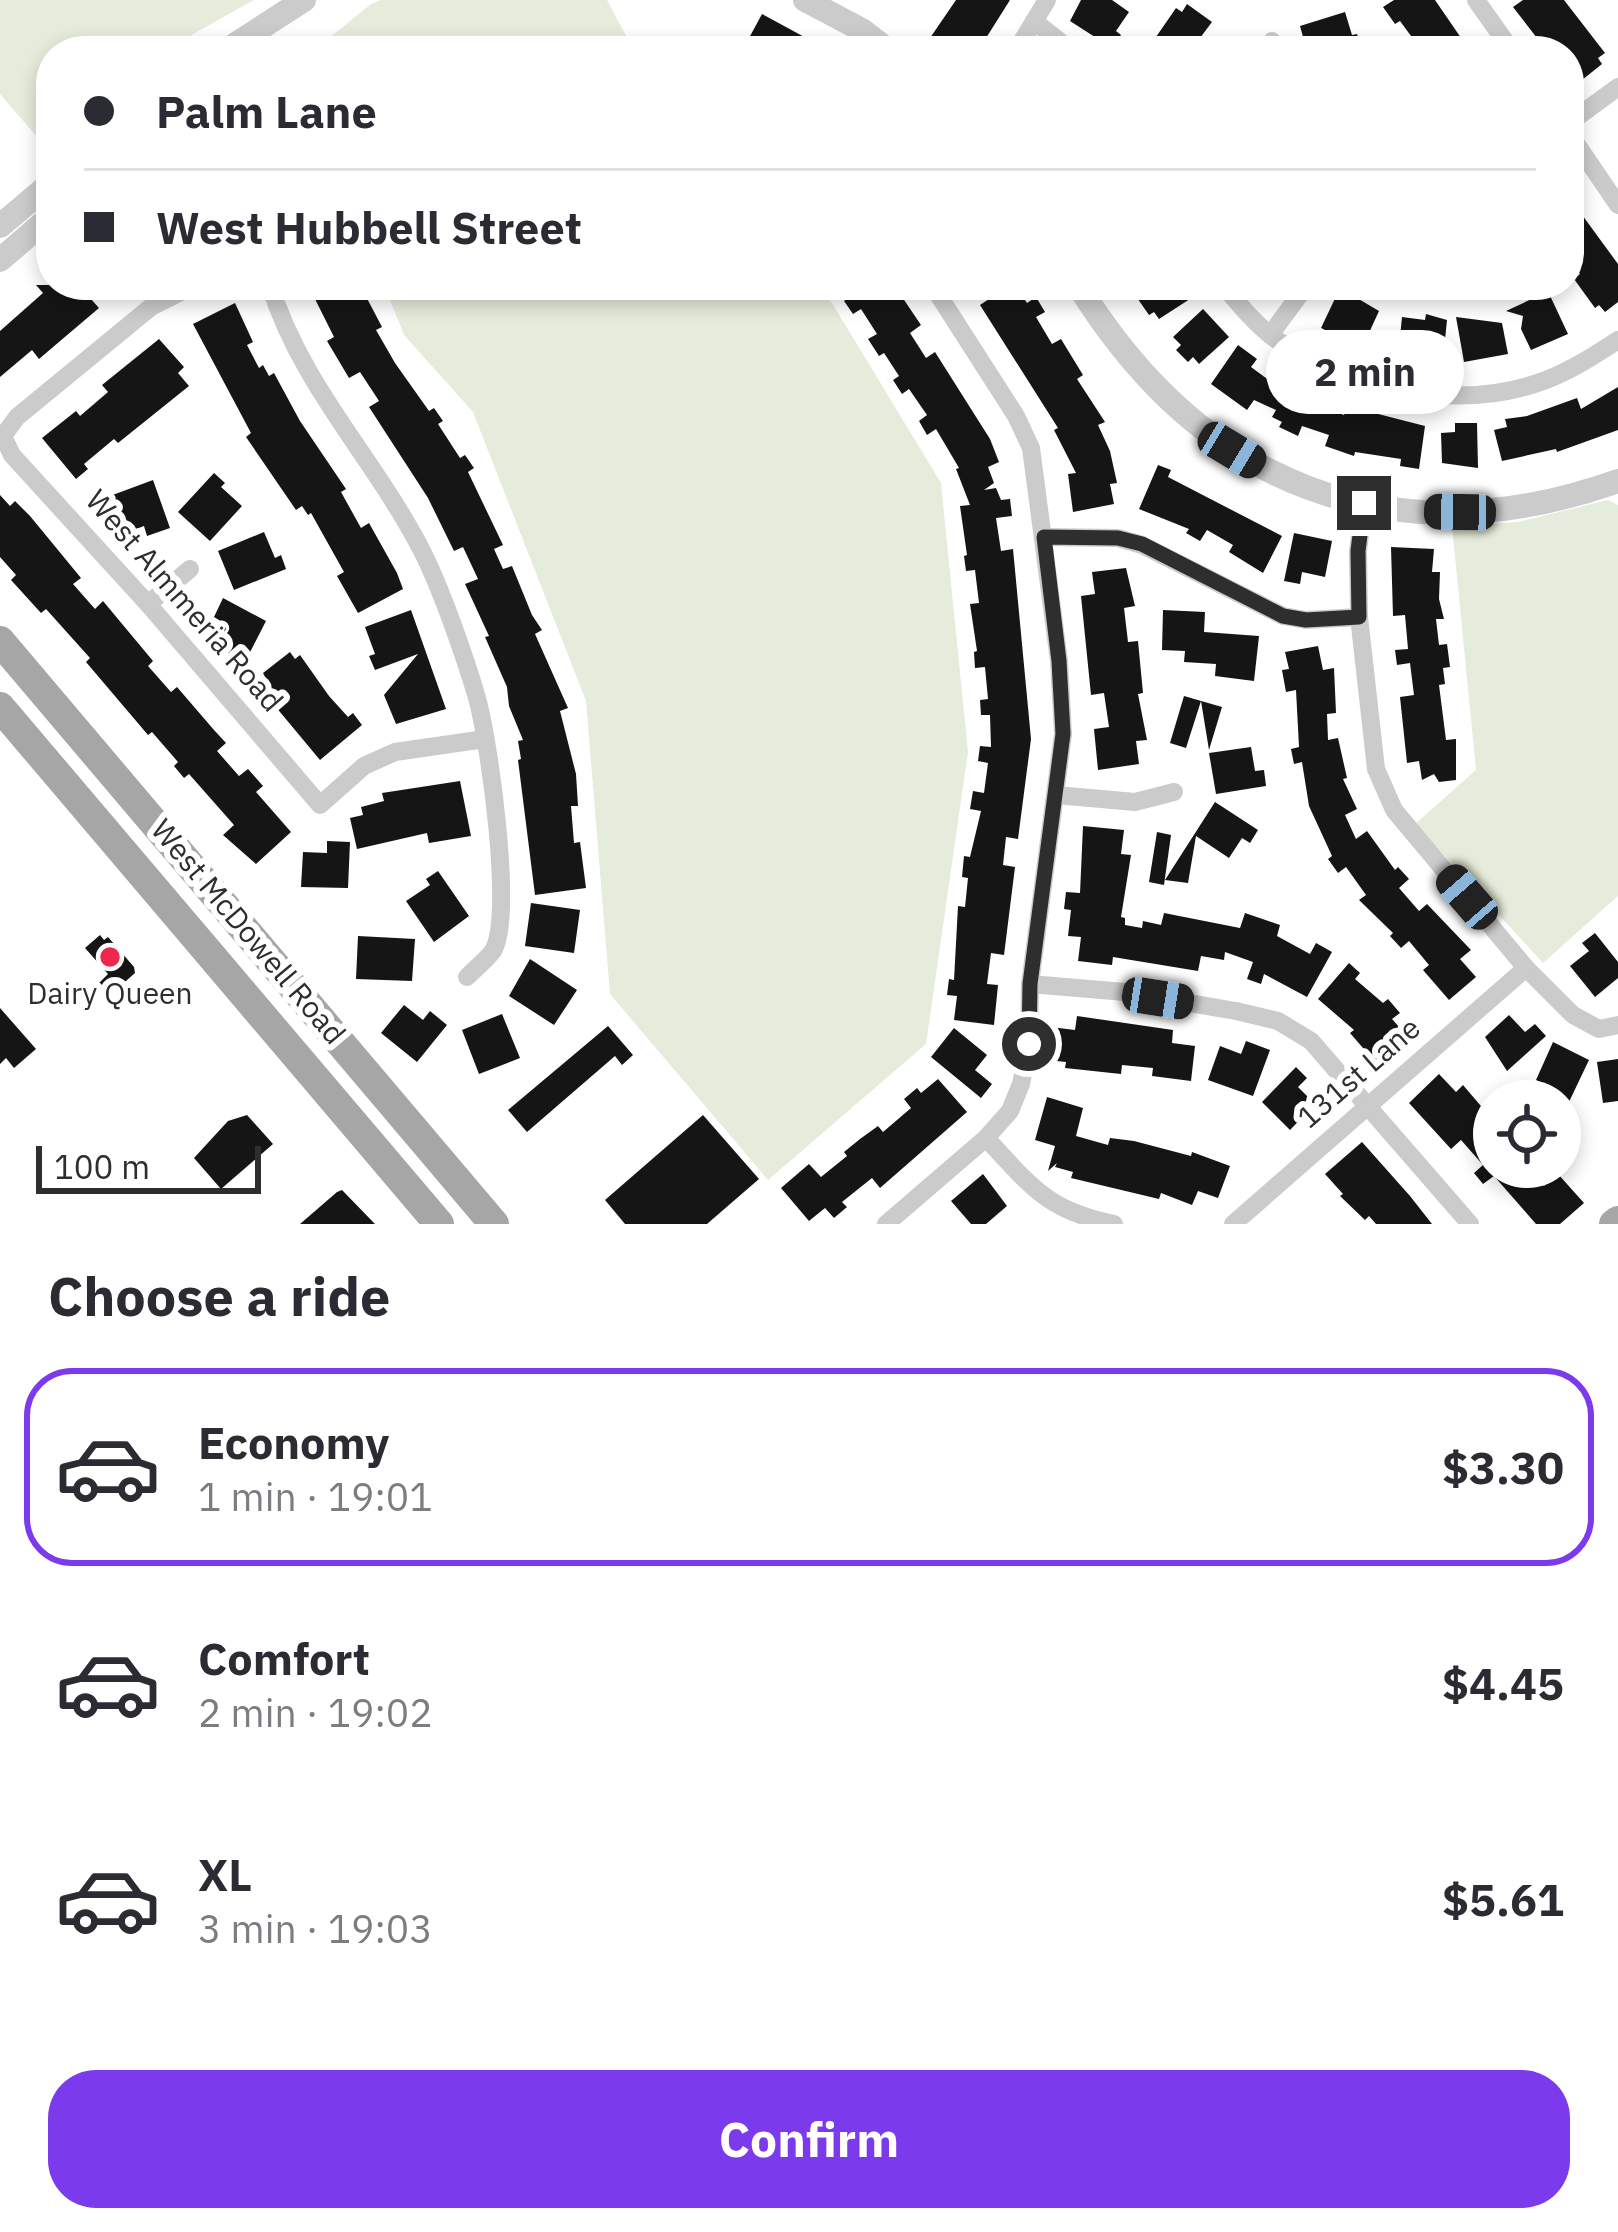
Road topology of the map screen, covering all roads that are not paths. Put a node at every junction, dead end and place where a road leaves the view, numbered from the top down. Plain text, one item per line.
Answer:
1 (304, 0) edge
2 (806, 0) edge
3 (1048, 0) edge
4 (1476, 0) edge
5 (1034, 21) junction
6 (248, 36) edge
7 (849, 36) edge
8 (1025, 36) edge
9 (1053, 36) edge
10 (1501, 36) edge
11 (1618, 87) edge
12 (1584, 112) edge
13 (1584, 155) edge
14 (36, 196) edge
15 (1618, 205) edge
16 (0, 226) edge
17 (36, 229) edge
18 (0, 260) edge
19 (165, 300) edge
20 (276, 300) edge
21 (942, 300) edge
22 (1088, 300) edge
23 (1237, 300) edge
24 (1296, 300) edge
25 (1270, 335) junction
26 (1618, 340) edge
27 (1618, 482) edge
28 (1364, 503) junction
29 (1044, 537) junction
30 (190, 569) dead end
31 (148, 604) junction
32 (1359, 617) junction
33 (0, 641) edge
34 (0, 707) edge
35 (485, 739) junction
36 (1174, 792) dead end
37 (1056, 795) junction
38 (1526, 968) junction
39 (467, 977) dead end
40 (1030, 984) junction
41 (1618, 1025) edge
42 (391, 1102) junction
43 (1369, 1104) junction
44 (358, 1129) junction
45 (986, 1138) junction
46 (440, 1224) edge
47 (494, 1224) edge
48 (886, 1224) edge
49 (1114, 1224) edge
50 (1233, 1224) edge
51 (1470, 1224) edge

1 - 6 street
2 - 7 street
3 - 5 street
4 - 10 street
5 - 8 street
5 - 9 street
11 - 12 street
13 - 15 street
14 - 16 street
17 - 18 street
19 - 31 street, West Almmeria Road
20 - 35 street
21 - 29 street
22 - 28 street
23 - 25 street
24 - 25 street
25 - 26 street
27 - 28 street
28 - 32 street
29 - 32 street
29 - 37 street
30 - 31 street
31 - 35 street, West Almmeria Road
32 - 38 street
33 - 42 main road, West McDowell Road
34 - 44 main road, West McDowell Road
35 - 39 street
36 - 37 street
37 - 40 street
38 - 41 street
38 - 43 street, 131st Lane
40 - 43 street
40 - 45 street
42 - 44 main road
42 - 47 main road, West McDowell Road
43 - 50 street, 131st Lane
43 - 51 street
44 - 46 main road, West McDowell Road
45 - 48 street
45 - 49 street

